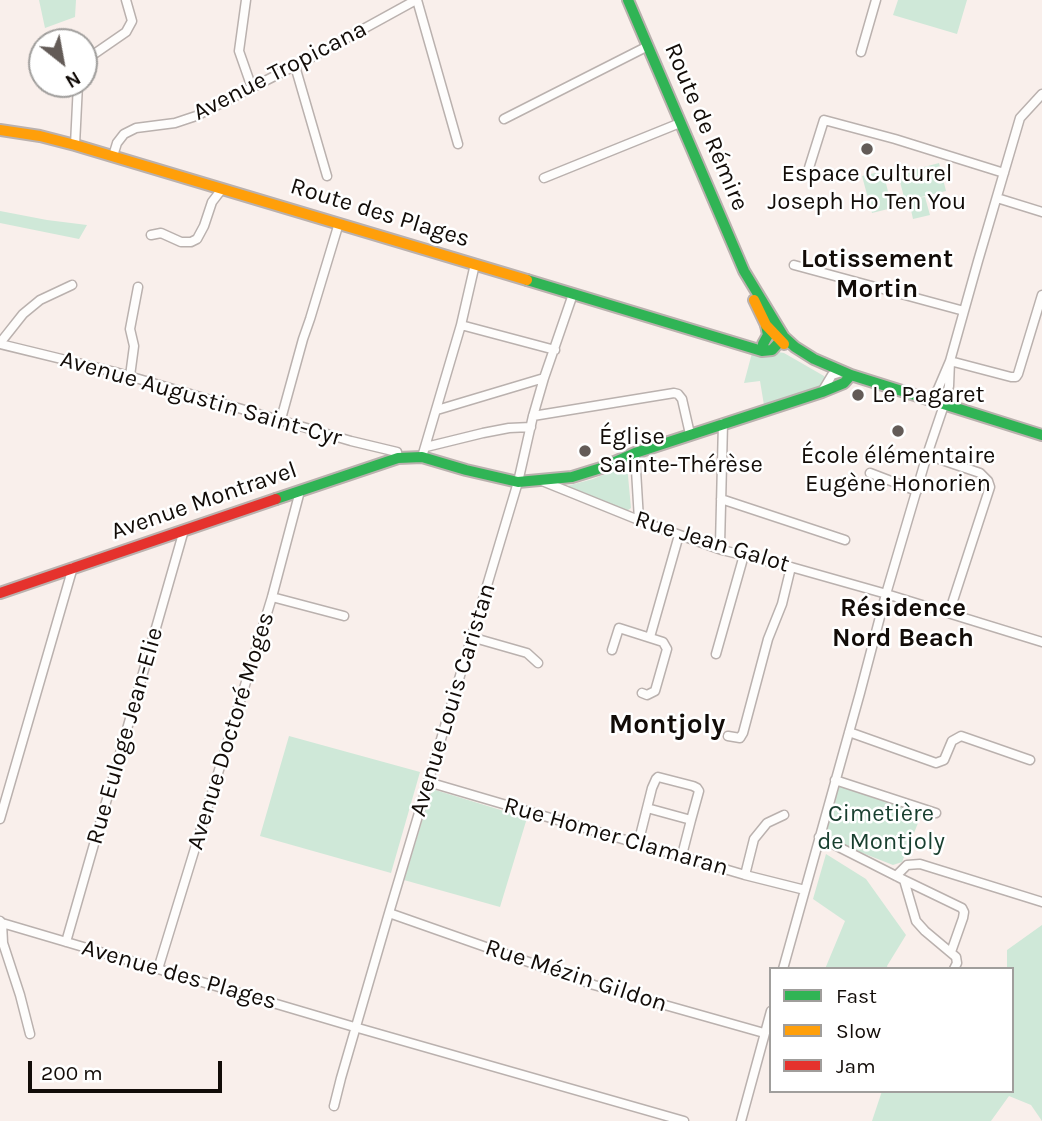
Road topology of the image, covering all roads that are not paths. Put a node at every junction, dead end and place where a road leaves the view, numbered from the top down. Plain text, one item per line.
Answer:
1 (127, 0) edge
2 (246, 0) edge
3 (417, 0) edge
4 (628, 0) edge
5 (876, 0) edge
6 (648, 46) junction
7 (98, 52) edge
8 (861, 52) dead end
9 (295, 66) junction
10 (252, 88) junction
11 (1042, 94) edge
12 (77, 98) edge
13 (1032, 104) junction
14 (1042, 107) edge
15 (504, 119) dead end
16 (680, 124) junction
17 (0, 130) edge
18 (458, 144) dead end
19 (75, 145) junction
20 (113, 156) junction
21 (808, 170) dead end
22 (1004, 173) junction
23 (327, 176) dead end
24 (544, 177) dead end
25 (222, 189) junction
26 (997, 198) junction
27 (1042, 212) edge
28 (339, 223) junction
29 (150, 235) dead end
30 (475, 264) junction
31 (794, 265) dead end
32 (744, 271) junction
33 (72, 285) dead end
34 (138, 287) dead end
35 (573, 295) junction
36 (1042, 295) edge
37 (964, 312) junction
38 (766, 325) junction
39 (461, 326) junction
40 (783, 339) junction
41 (0, 344) edge
42 (764, 344) junction
43 (745, 346) junction
44 (555, 350) junction
45 (950, 361) junction
46 (842, 374) junction
47 (130, 376) junction
48 (544, 378) junction
49 (822, 392) junction
50 (930, 401) junction
51 (944, 405) junction
52 (437, 410) junction
53 (533, 416) junction
54 (281, 419) junction
55 (723, 423) junction
56 (531, 426) junction
57 (690, 434) junction
58 (1042, 435) edge
59 (424, 452) junction
60 (635, 453) junction
61 (927, 455) junction
62 (398, 458) junction
63 (870, 473) dead end
64 (542, 481) junction
65 (518, 482) junction
66 (300, 491) junction
67 (917, 491) junction
68 (722, 499) junction
69 (639, 520) junction
70 (184, 530) junction
71 (679, 535) junction
72 (845, 540) dead end
73 (722, 550) junction
74 (744, 555) junction
75 (73, 567) junction
76 (791, 567) junction
77 (0, 593) edge
78 (886, 594) junction
79 (272, 597) junction
80 (949, 613) junction
81 (344, 616) dead end
82 (650, 637) junction
83 (471, 638) junction
84 (1042, 642) edge
85 (612, 650) dead end
86 (716, 654) dead end
87 (538, 663) dead end
88 (642, 693) dead end
89 (849, 732) junction
90 (728, 736) dead end
91 (1030, 760) dead end
92 (835, 780) junction
93 (428, 782) junction
94 (648, 808) junction
95 (936, 813) dead end
96 (784, 815) dead end
97 (0, 819) edge
98 (691, 820) junction
99 (818, 841) junction
100 (638, 844) junction
101 (682, 855) junction
102 (745, 875) junction
103 (900, 878) junction
104 (805, 890) junction
105 (1042, 902) edge
106 (389, 913) junction
107 (1, 922) edge
108 (66, 942) junction
109 (951, 952) junction
110 (784, 967) edge
111 (955, 967) edge
112 (158, 969) junction
113 (769, 1017) edge
114 (356, 1027) junction
115 (764, 1033) junction
116 (30, 1034) dead end
117 (334, 1105) dead end
118 (684, 1121) edge
119 (741, 1121) edge

1 - 7 street
2 - 10 street
3 - 9 street, Avenue Tropicana
3 - 18 street
4 - 6 street, Route de Rémire
5 - 8 street
6 - 15 street
6 - 16 street, Route de Rémire
9 - 10 street, Avenue Tropicana
9 - 23 street
10 - 20 street, Avenue Tropicana
11 - 13 street
12 - 19 street
13 - 14 street
13 - 22 street
16 - 24 street
16 - 32 street, Route de Rémire
17 - 19 street, Route des Plages
19 - 20 street, Route des Plages
20 - 25 street, Route des Plages
21 - 22 street
22 - 26 street
25 - 28 street, Route des Plages
25 - 29 street
26 - 27 street
26 - 37 street
28 - 30 street, Route des Plages
28 - 54 street
30 - 35 street, Route des Plages
30 - 39 street
31 - 37 street
32 - 38 street, Route de Rémire
32 - 40 street, Route de Rémire
33 - 41 street
34 - 47 street
35 - 43 street, Route des Plages
35 - 44 street, Avenue Louis Caristan
36 - 45 street
37 - 45 street
38 - 40 street, Route de Rémire
38 - 42 street
39 - 44 street
39 - 52 street
40 - 42 street, Route des Plages
40 - 43 street, Route des Plages
40 - 46 street, Route de Rémire
41 - 47 street, Avenue Augustin Saint-Cyr
42 - 43 street, Route des Plages
44 - 48 street, Avenue Louis Caristan
45 - 50 street
45 - 51 street
46 - 49 street
46 - 49 street, Avenue Montravel
46 - 50 street, Route de Rémire
47 - 54 street, Avenue Augustin Saint-Cyr
48 - 52 street
48 - 53 street, Avenue Louis Caristan
49 - 55 street, Avenue Montravel
50 - 51 street, Route de Rémire
51 - 58 street, Route de Rémire
51 - 61 street
52 - 59 street
53 - 56 street, Avenue Louis Caristan
53 - 57 street
54 - 62 street, Avenue Augustin Saint-Cyr
55 - 57 street, Avenue Montravel
55 - 68 street
56 - 59 street
56 - 65 street, Avenue Louis Caristan
57 - 60 street, Avenue Montravel
59 - 62 street, Avenue Montravel
59 - 65 street, Avenue Montravel
60 - 64 street, Avenue Montravel
60 - 69 street
61 - 67 street
61 - 80 street
62 - 66 street, Avenue Montravel
63 - 67 street
64 - 65 street, Avenue Montravel
64 - 69 street, Rue Jean Galot
65 - 83 street, Avenue Louis Caristan
66 - 70 street, Avenue Montravel
66 - 79 street, Avenue Doctoré Moges
67 - 78 street
68 - 72 street
68 - 73 street
69 - 71 street, Rue Jean Galot
70 - 75 street, Avenue Montravel
70 - 108 street, Rue Euloge Jean-Elie
71 - 73 street, Rue Jean Galot
71 - 82 street
73 - 74 street, Rue Jean Galot
74 - 76 street, Rue Jean Galot
74 - 86 street
75 - 77 street, Avenue Montravel
75 - 97 street
76 - 78 street, Rue Jean Galot
76 - 90 street
78 - 80 street, Rue Jean Galot
78 - 89 street
79 - 81 street
79 - 112 street, Avenue Doctoré Moges
80 - 84 street, Rue Jean Galot
82 - 85 street
82 - 88 street
83 - 87 street
83 - 93 street, Avenue Louis Caristan
89 - 91 street
89 - 92 street
92 - 95 street
92 - 99 street
93 - 100 street, Rue Homer Clamaran
93 - 106 street, Avenue Louis Caristan
94 - 98 street
94 - 98 street
94 - 100 street
96 - 102 street
98 - 101 street
99 - 103 street
99 - 104 street
100 - 101 street, Rue Homer Clamaran
101 - 102 street, Rue Homer Clamaran
102 - 104 street, Rue Homer Clamaran
103 - 105 street
103 - 109 street
103 - 109 street
104 - 110 street
106 - 114 street, Avenue Louis Caristan
106 - 115 street, Rue Mézin Gildon
107 - 108 street, Avenue des Plages
107 - 116 street
108 - 112 street, Avenue des Plages
109 - 111 street
112 - 114 street, Avenue des Plages
113 - 115 street
114 - 117 street, Avenue Louis Caristan
114 - 118 street, Avenue des Plages
115 - 119 street

